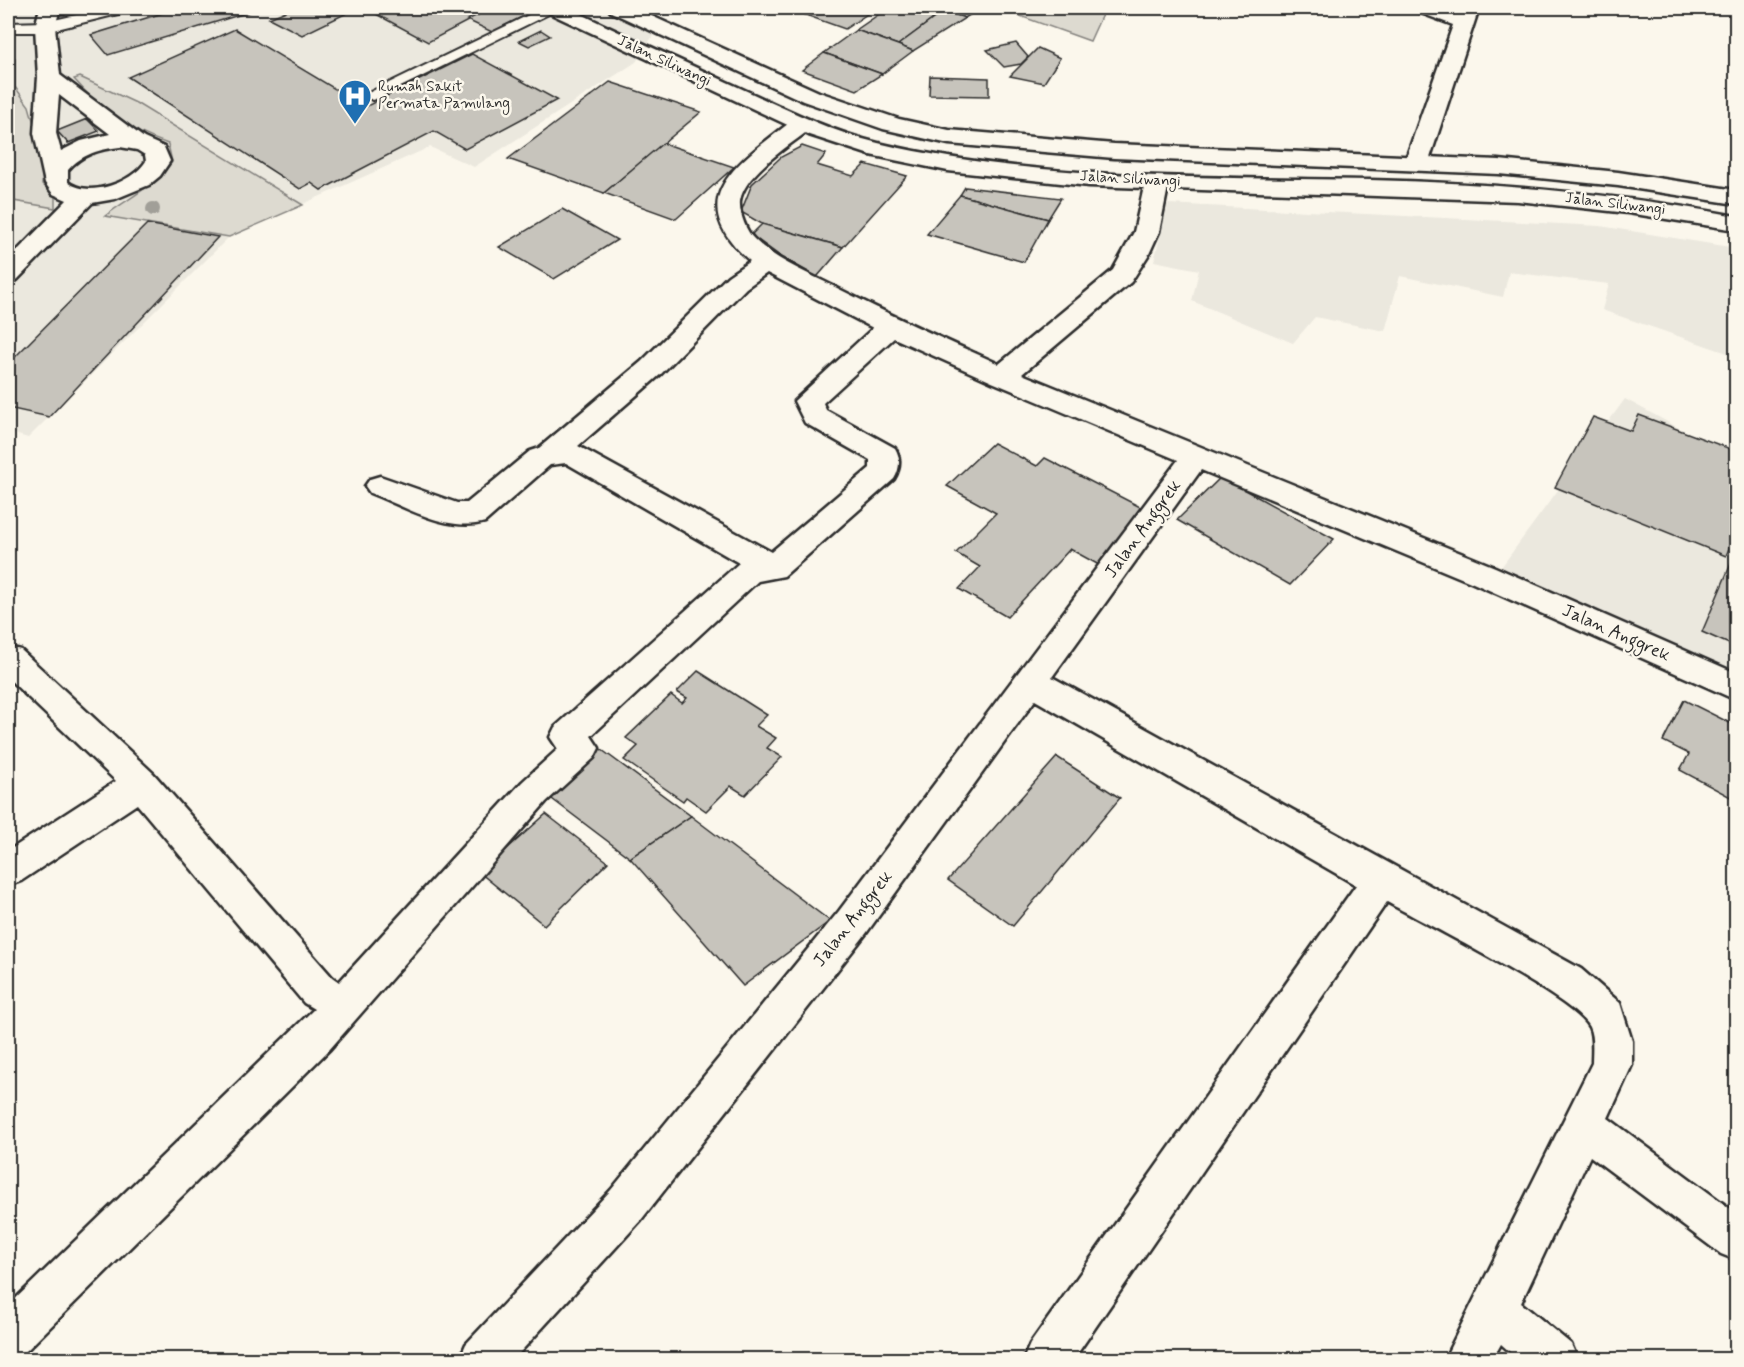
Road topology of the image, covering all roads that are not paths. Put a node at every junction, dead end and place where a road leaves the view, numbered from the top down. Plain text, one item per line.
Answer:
1 (124, 8) edge
2 (554, 8) edge
3 (596, 8) edge
4 (618, 8) edge
5 (1425, 8) edge
6 (1466, 15) edge
7 (48, 17) edge
8 (574, 18) junction
9 (8, 28) edge
10 (49, 76) junction
11 (372, 94) dead end
12 (801, 125) junction
13 (135, 142) junction
14 (1417, 161) junction
15 (55, 172) junction
16 (1157, 182) junction
17 (84, 197) junction
18 (1737, 197) edge
19 (1737, 222) edge
20 (766, 262) junction
21 (8, 274) edge
22 (891, 326) junction
23 (1002, 376) junction
24 (550, 454) junction
25 (1196, 456) junction
26 (380, 486) dead end
27 (773, 568) junction
28 (9, 659) dead end
29 (1032, 682) junction
30 (1737, 687) edge
31 (141, 783) junction
32 (8, 870) edge
33 (1381, 880) junction
34 (345, 1006) junction
35 (1582, 1124) junction
36 (1737, 1239) edge
37 (1495, 1310) junction
38 (8, 1337) edge
39 (482, 1359) edge
40 (1046, 1359) edge
41 (1467, 1359) edge
42 (1555, 1359) edge

1 - 7 lane
2 - 8 street, Jalan Siliwangi
2 - 11 lane
3 - 8 street
4 - 14 street, Jalan Siliwangi
5 - 6 street
6 - 14 street
7 - 9 lane
7 - 10 street
8 - 12 street, Jalan Siliwangi
10 - 13 street
10 - 15 street
12 - 16 street, Jalan Siliwangi
12 - 20 street, Jalan Anggrek
13 - 15 street
13 - 17 street
14 - 18 street, Jalan Siliwangi
15 - 17 street
16 - 19 street, Jalan Siliwangi
16 - 23 street
17 - 21 street
20 - 22 street, Jalan Anggrek
20 - 24 street
22 - 23 street, Jalan Anggrek
22 - 27 street
23 - 25 street, Jalan Anggrek
24 - 26 street
24 - 27 street
25 - 29 street, Jalan Anggrek
25 - 30 street, Jalan Anggrek
27 - 34 street
28 - 31 street
29 - 33 street
29 - 39 street, Jalan Anggrek
31 - 32 street
31 - 34 street
33 - 35 street
33 - 40 street
34 - 38 street
35 - 36 street
35 - 37 street
37 - 41 street
37 - 42 street

